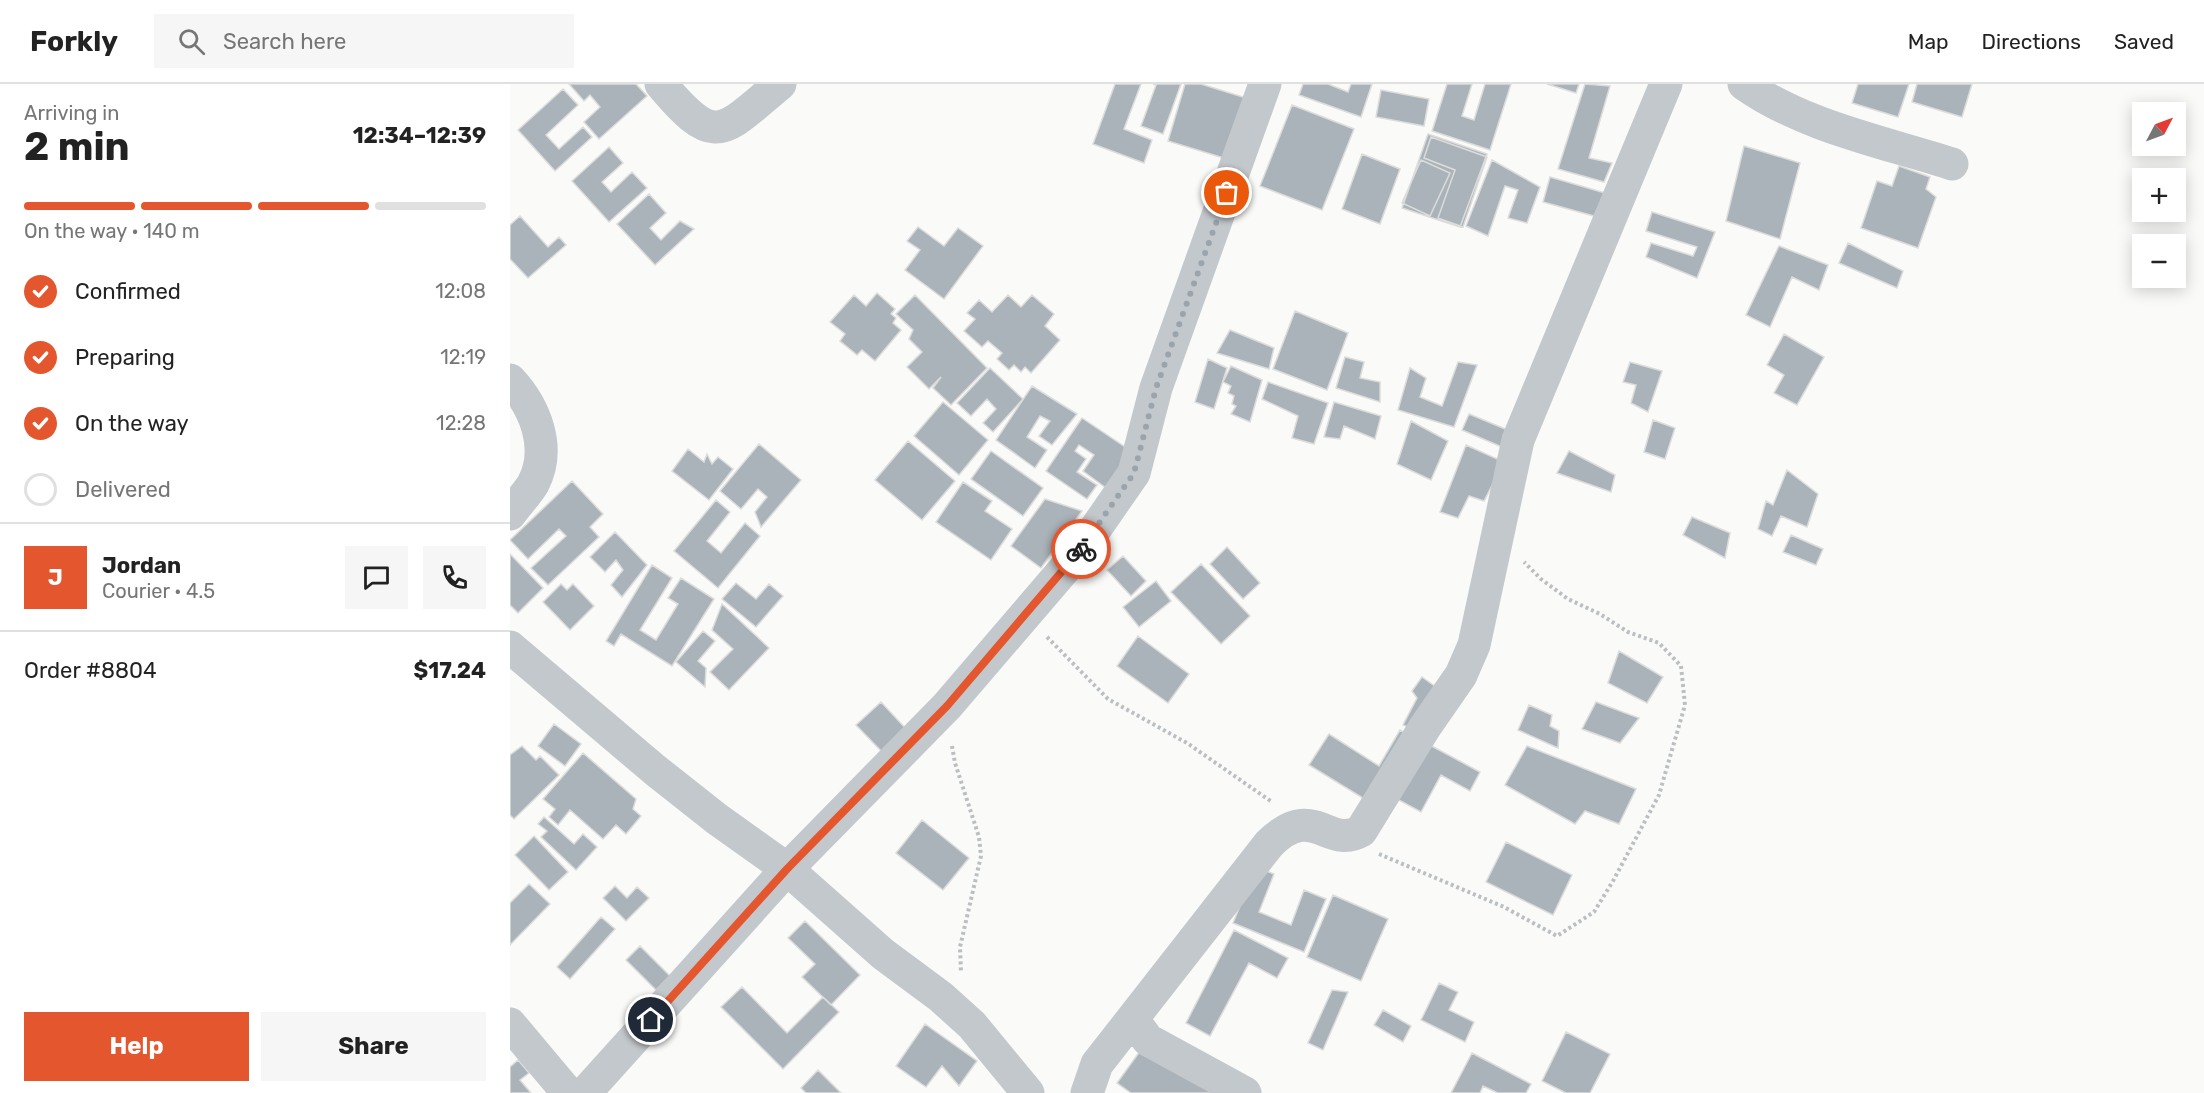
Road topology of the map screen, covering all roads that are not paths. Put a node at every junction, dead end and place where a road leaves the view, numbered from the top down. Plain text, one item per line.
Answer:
1 (661, 84) edge
2 (780, 84) edge
3 (1265, 84) edge
4 (1666, 84) edge
5 (1744, 84) edge
6 (1952, 164) dead end
7 (510, 380) edge
8 (510, 514) edge
9 (510, 647) edge
10 (787, 869) junction
11 (1134, 1021) junction
12 (510, 1024) edge
13 (568, 1093) edge
14 (585, 1093) edge
15 (1028, 1093) edge
16 (1087, 1093) edge
17 (1245, 1093) edge

1 - 2 street
3 - 10 street
4 - 11 street
5 - 6 street
7 - 8 street
9 - 10 street
10 - 14 street
10 - 15 street
11 - 16 street
11 - 17 street
12 - 13 street

